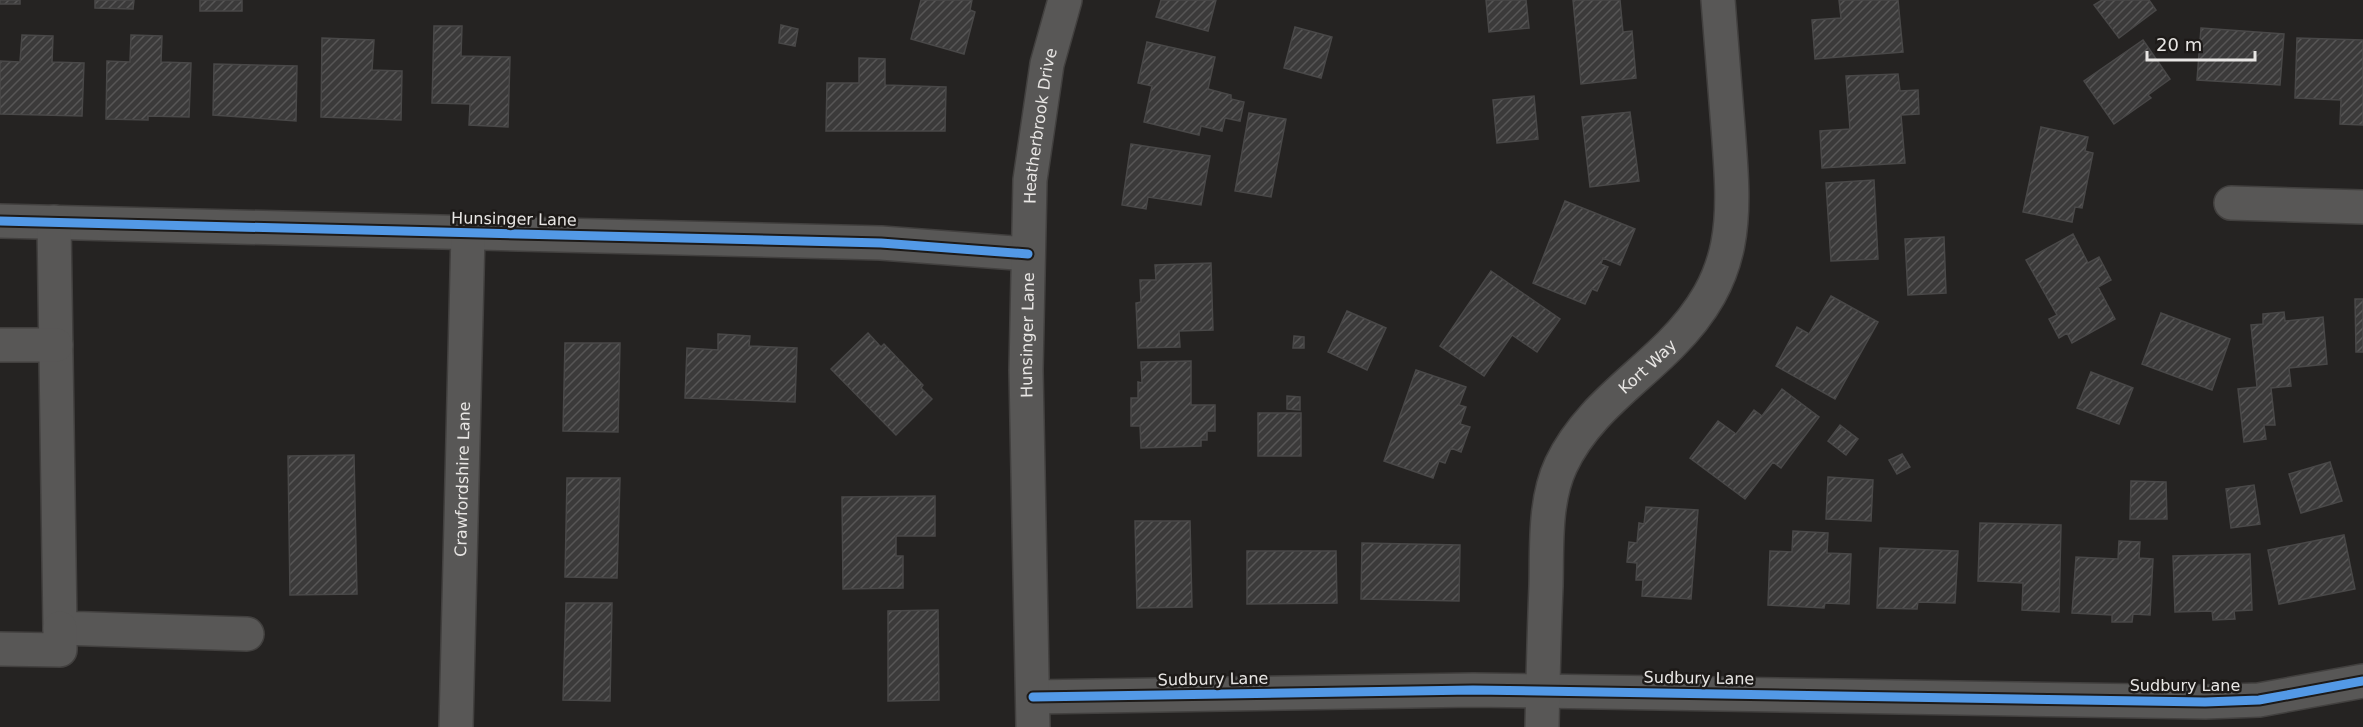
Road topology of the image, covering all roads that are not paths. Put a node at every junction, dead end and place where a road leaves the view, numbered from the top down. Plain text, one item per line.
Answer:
1 (1065, 0) edge
2 (1718, 0) edge
3 (2231, 203) dead end
4 (2363, 207) edge
5 (0, 221) edge
6 (54, 222) junction
7 (468, 233) junction
8 (1028, 254) junction
9 (0, 345) edge
10 (56, 345) junction
11 (60, 628) junction
12 (247, 634) dead end
13 (0, 649) edge
14 (2363, 681) edge
15 (1543, 693) junction
16 (1033, 712) edge
17 (456, 727) edge
18 (1542, 727) edge

1 - 8 street, Heatherbrook Drive
2 - 15 street, Kort Way
3 - 4 street
5 - 6 street, Hunsinger Lane
6 - 7 street, Hunsinger Lane
6 - 10 street
7 - 8 street, Hunsinger Lane
7 - 17 street, Crawfordshire Lane
8 - 16 street, Hunsinger Lane
9 - 10 street
10 - 11 street
11 - 12 street
11 - 13 street
14 - 15 street, Sudbury Lane
15 - 16 street, Sudbury Lane
15 - 18 street, Kort Way

